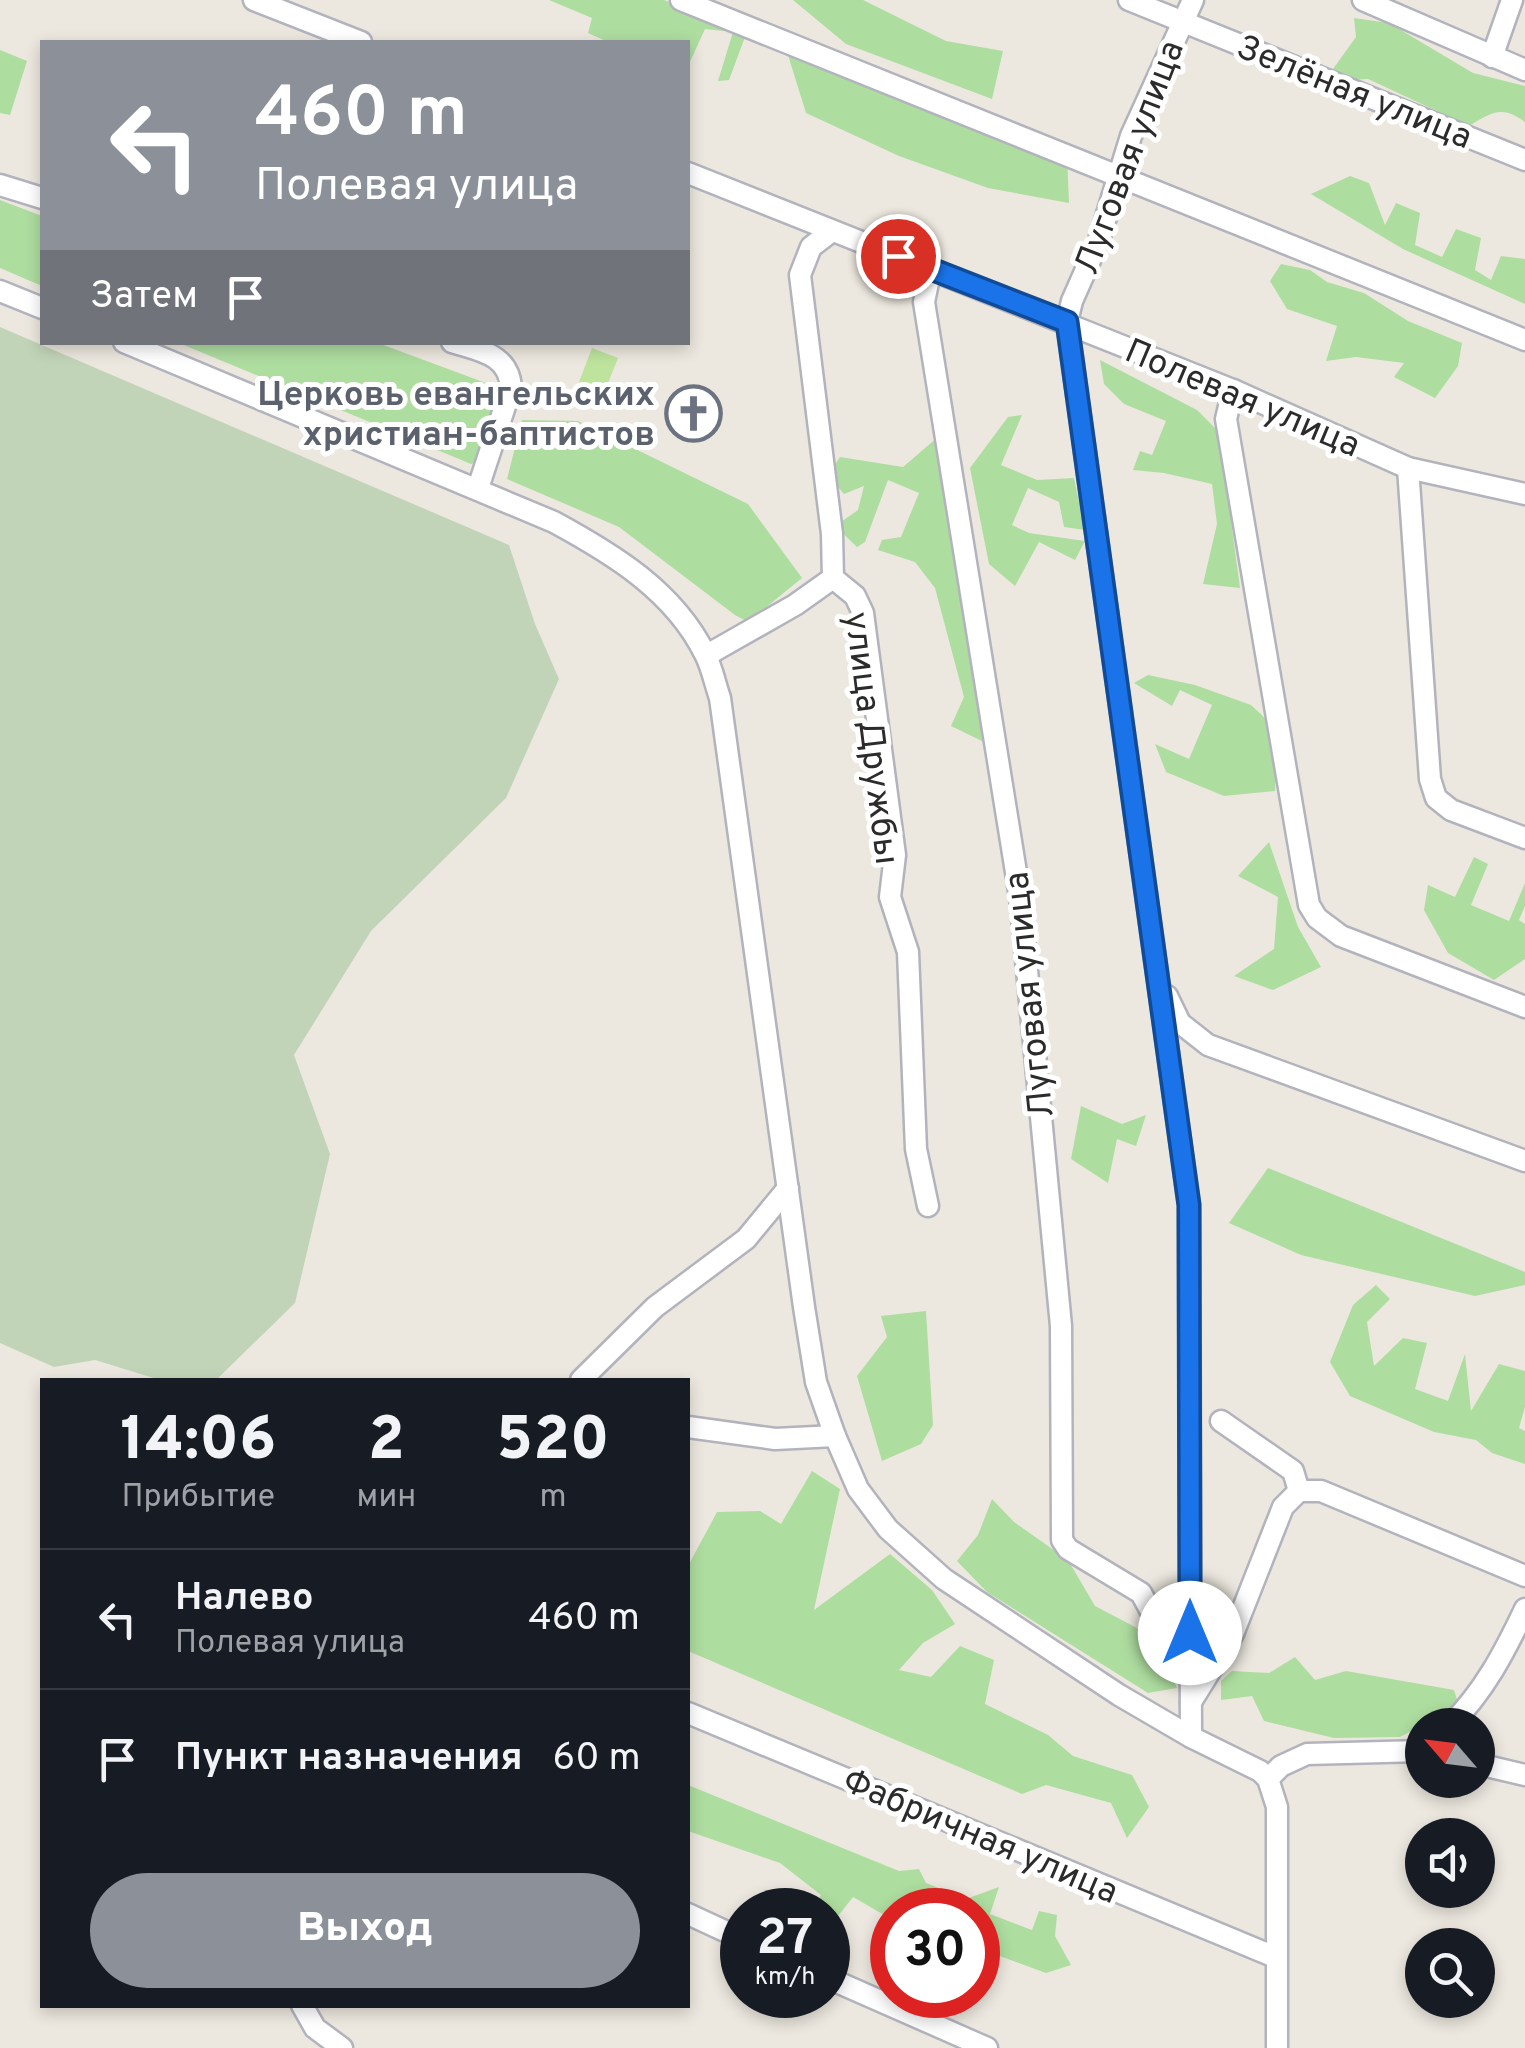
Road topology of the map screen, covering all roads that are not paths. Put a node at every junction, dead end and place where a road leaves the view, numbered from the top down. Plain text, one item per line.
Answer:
1 (254, 0) edge
2 (682, 0) edge
3 (1129, 0) edge
4 (1193, 0) edge
5 (1364, 0) edge
6 (1512, 0) edge
7 (1182, 21) junction
8 (356, 40) edge
9 (1492, 56) junction
10 (1525, 70) edge
11 (1525, 160) edge
12 (690, 174) edge
13 (1118, 176) junction
14 (0, 185) edge
15 (40, 197) edge
16 (832, 231) junction
17 (931, 268) junction
18 (0, 291) edge
19 (40, 307) edge
20 (1067, 322) junction
21 (1525, 340) edge
22 (131, 345) edge
23 (460, 345) edge
24 (1233, 390) junction
25 (1408, 468) junction
26 (478, 488) junction
27 (1525, 494) edge
28 (833, 578) junction
29 (707, 656) junction
30 (1525, 838) edge
31 (1158, 970) junction
32 (1525, 1007) edge
33 (1208, 1045) junction
34 (1168, 1052) junction
35 (1525, 1161) edge
36 (788, 1188) junction
37 (928, 1206) dead end
38 (583, 1378) edge
39 (1221, 1421) dead end
40 (690, 1427) edge
41 (835, 1436) junction
42 (1298, 1491) junction
43 (1525, 1576) edge
44 (1525, 1609) edge
45 (1190, 1672) junction
46 (1191, 1702) junction
47 (1466, 1708) edge
48 (690, 1714) edge
49 (1192, 1738) junction
50 (1405, 1749) edge
51 (1495, 1768) edge
52 (1525, 1775) edge
53 (1268, 1779) junction
54 (690, 1915) edge
55 (720, 1929) edge
56 (1275, 1957) junction
57 (850, 1988) edge
58 (304, 2008) edge
59 (342, 2048) edge
60 (987, 2048) edge
61 (1277, 2048) edge

1 - 8 street
2 - 13 street
3 - 7 street, Зелёная улица
4 - 7 street, Луговая улица
5 - 9 street
6 - 9 street
7 - 11 street, Зелёная улица
7 - 13 street, Луговая улица
9 - 10 street
12 - 16 street, Полевая улица
13 - 20 street, Луговая улица
13 - 21 street
14 - 15 street
16 - 17 street, Полевая улица
16 - 28 street, улица Дружбы
17 - 20 street, Полевая улица
17 - 45 street, Луговая улица
18 - 19 street
20 - 24 street, Полевая улица
20 - 31 street, Луговая улица
22 - 26 street
23 - 26 street
24 - 25 street, Полевая улица
24 - 32 street
25 - 27 street, Полевая улица
25 - 30 street
26 - 29 street
28 - 29 street
28 - 37 street, улица Дружбы
29 - 36 street
31 - 33 street, Луговая улица
31 - 34 street, Луговая улица
33 - 34 street
33 - 35 street, Луговая улица
34 - 45 street, Луговая улица
36 - 38 street
36 - 41 street
39 - 42 street
40 - 41 street
41 - 49 street
42 - 43 street
42 - 46 street
44 - 47 street
45 - 46 street, Луговая улица
46 - 49 street, Луговая улица
48 - 56 street, Фабричная улица
49 - 53 street
50 - 53 street
51 - 52 street
53 - 56 street
54 - 55 street
56 - 61 street
57 - 60 street
58 - 59 street

